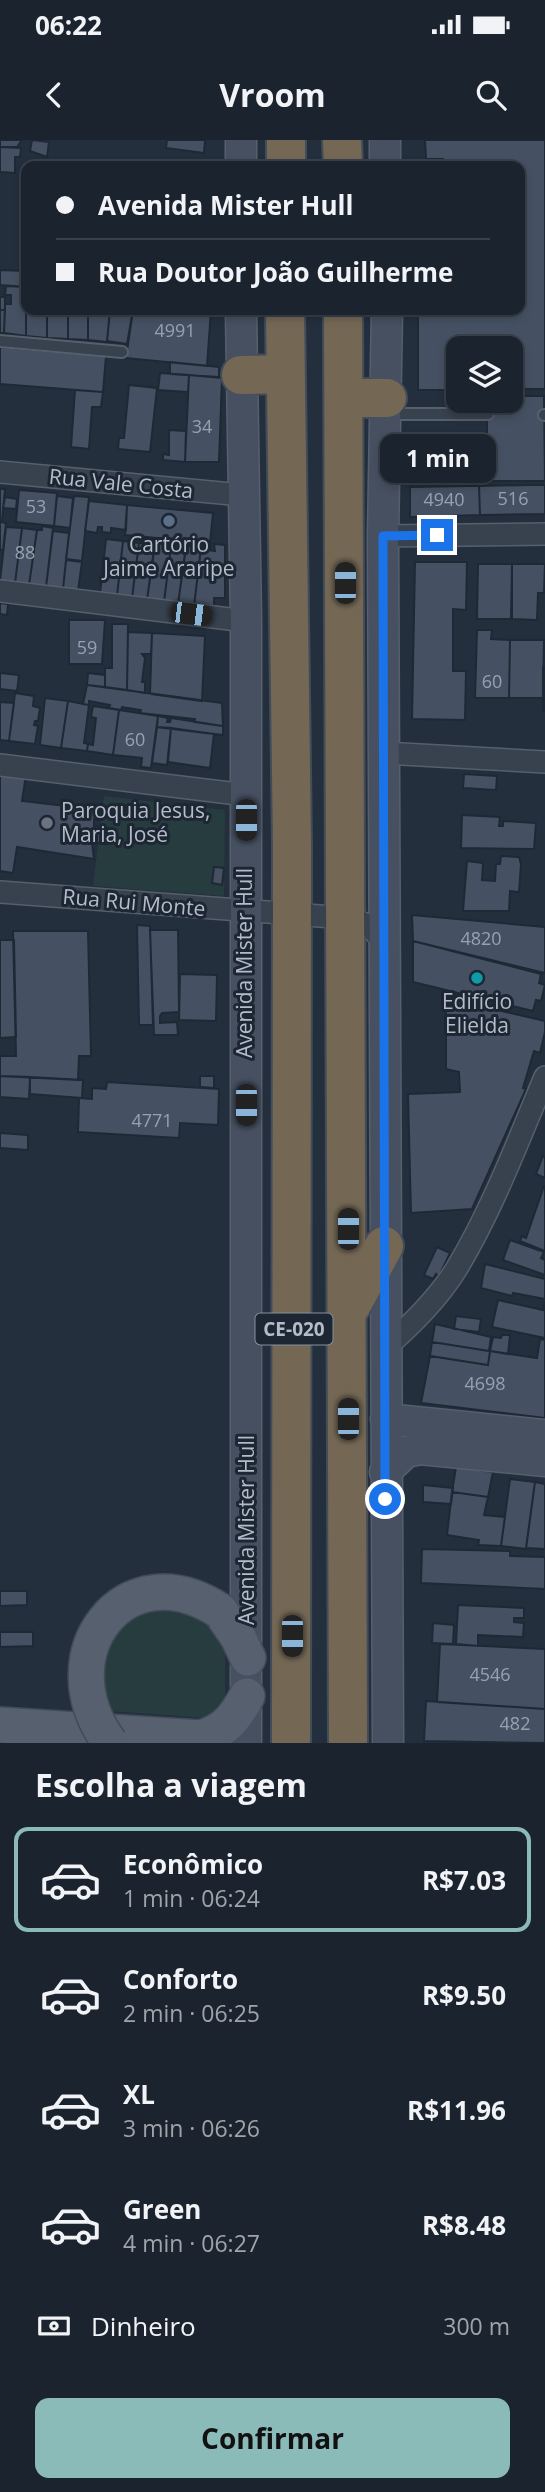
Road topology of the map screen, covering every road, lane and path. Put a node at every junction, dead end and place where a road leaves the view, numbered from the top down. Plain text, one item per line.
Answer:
1 (241, 140) edge
2 (286, 140) edge
3 (342, 140) edge
4 (385, 140) edge
5 (241, 161) edge
6 (286, 161) edge
7 (343, 161) edge
8 (385, 161) edge
9 (241, 315) edge
10 (285, 315) edge
11 (343, 315) edge
12 (387, 315) edge
13 (0, 341) edge
14 (122, 352) dead end
15 (285, 374) junction
16 (241, 375) junction
17 (344, 398) junction
18 (387, 406) junction
19 (488, 414) dead end
20 (0, 472) edge
21 (242, 495) junction
22 (545, 534) edge
23 (383, 536) junction
24 (0, 591) edge
25 (246, 621) junction
26 (384, 753) junction
27 (545, 762) edge
28 (0, 765) edge
29 (246, 795) junction
30 (0, 892) edge
31 (245, 912) junction
32 (292, 914) junction
33 (346, 918) junction
34 (384, 943) junction
35 (545, 1077) edge
36 (384, 1246) junction
37 (348, 1311) junction
38 (385, 1348) junction
39 (386, 1419) junction
40 (545, 1435) edge
41 (545, 1461) edge
42 (385, 1472) junction
43 (248, 1658) junction
44 (247, 1696) junction
45 (0, 1725) edge
46 (54, 1736) edge
47 (110, 1743) edge
48 (246, 1743) edge
49 (291, 1743) edge
50 (348, 1743) edge
51 (388, 1743) edge

1 - 5 main road
2 - 6 highway
3 - 7 highway
4 - 8 main road
9 - 16 main road, Avenida Mister Hull
10 - 15 highway, CE-020
11 - 17 highway, CE-020
12 - 18 main road
13 - 14 lane
15 - 16 highway
15 - 32 highway, CE-020
16 - 21 main road, Avenida Mister Hull
17 - 18 highway
17 - 33 highway, CE-020
18 - 19 lane
18 - 23 main road
20 - 21 street, Rua Vale Costa
21 - 25 main road, Avenida Mister Hull
22 - 23 street
23 - 26 main road
24 - 25 street
25 - 29 main road, Avenida Mister Hull
26 - 27 street
26 - 34 main road
28 - 29 street
29 - 31 main road, Avenida Mister Hull
30 - 31 street, Rua Rui Monte
31 - 32 street, Rua Rui Monte
31 - 43 main road, Avenida Mister Hull
32 - 33 street, Rua Rui Monte
32 - 49 highway, CE-020
33 - 34 street, Rua Rui Monte
33 - 37 highway, CE-020
34 - 36 main road
35 - 38 street
36 - 37 highway
36 - 38 main road
37 - 50 highway, CE-020
38 - 39 main road
39 - 40 main road
39 - 42 main road
41 - 42 main road
42 - 51 main road
43 - 44 main road, Avenida Mister Hull
43 - 47 main road, bridge
44 - 46 main road
44 - 48 main road, Avenida Mister Hull
45 - 46 main road

